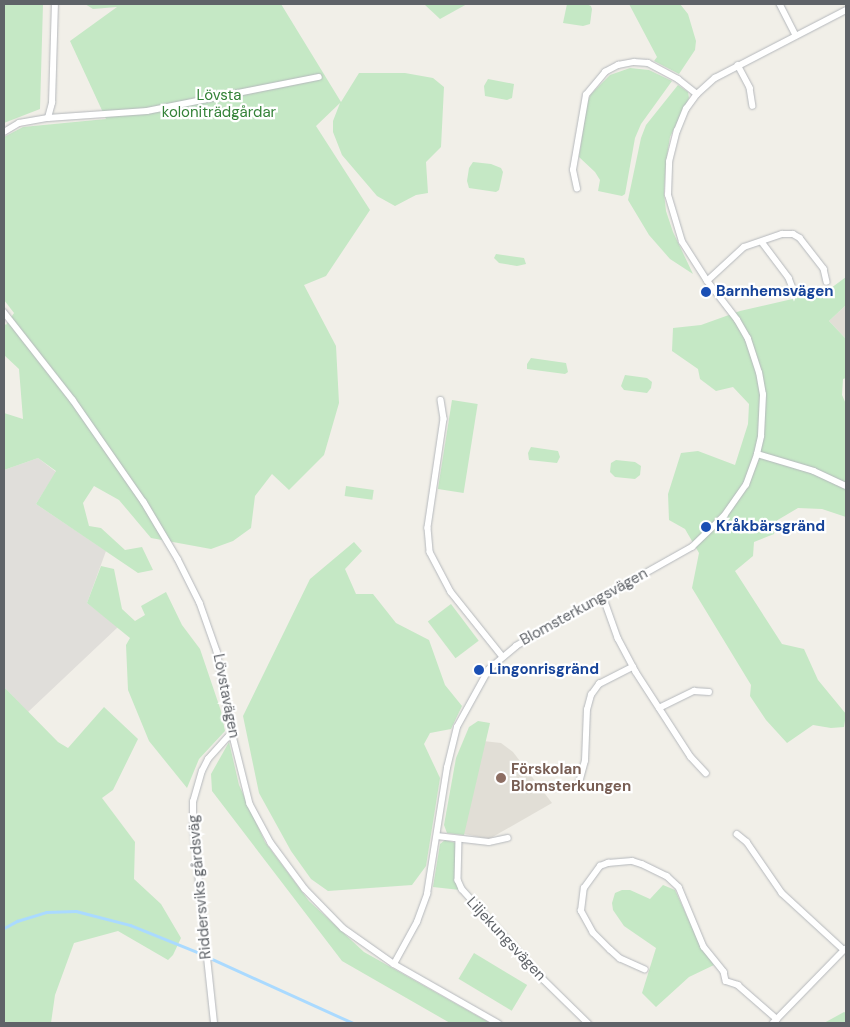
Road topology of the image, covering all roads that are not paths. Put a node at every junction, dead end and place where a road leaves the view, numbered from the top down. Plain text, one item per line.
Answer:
1 (55, 4) edge
2 (780, 4) edge
3 (846, 10) edge
4 (796, 35) junction
5 (738, 65) junction
6 (319, 77) dead end
7 (697, 94) junction
8 (753, 106) dead end
9 (48, 118) junction
10 (4, 132) edge
11 (577, 189) dead end
12 (762, 242) junction
13 (707, 281) junction
14 (827, 282) dead end
15 (794, 291) dead end
16 (4, 312) edge
17 (441, 400) dead end
18 (757, 454) junction
19 (846, 486) edge
20 (603, 596) junction
21 (503, 657) junction
22 (633, 667) junction
23 (709, 692) dead end
24 (659, 708) junction
25 (232, 732) junction
26 (706, 773) dead end
27 (579, 783) dead end
28 (738, 834) dead end
29 (437, 836) junction
30 (508, 838) dead end
31 (459, 839) junction
32 (845, 948) edge
33 (394, 964) junction
34 (645, 970) dead end
35 (775, 1021) edge
36 (214, 1023) edge
37 (498, 1023) edge
38 (588, 1023) edge

1 - 9 street
2 - 4 street
3 - 4 street, Blomsterkungsvägen
4 - 5 street, Blomsterkungsvägen
5 - 7 street, Blomsterkungsvägen
5 - 8 street
6 - 9 street
7 - 11 street
7 - 13 street, Blomsterkungsvägen
9 - 10 street
12 - 13 street
12 - 14 street
12 - 15 street
13 - 18 street, Blomsterkungsvägen
16 - 25 street, Lövstavägen
17 - 21 street
18 - 19 street
18 - 20 street, Blomsterkungsvägen
20 - 21 street, Blomsterkungsvägen
20 - 22 street
21 - 29 street, Blomsterkungsvägen
22 - 24 street
22 - 27 street
23 - 24 street
24 - 26 street
25 - 33 street, Lövstavägen
25 - 36 street, Riddersviks gårdsväg
28 - 32 street
29 - 31 street
29 - 33 street, Blomsterkungsvägen
30 - 31 street
31 - 38 street, Liljekungsvägen
32 - 35 street
33 - 37 street, Lövstavägen
34 - 35 street

